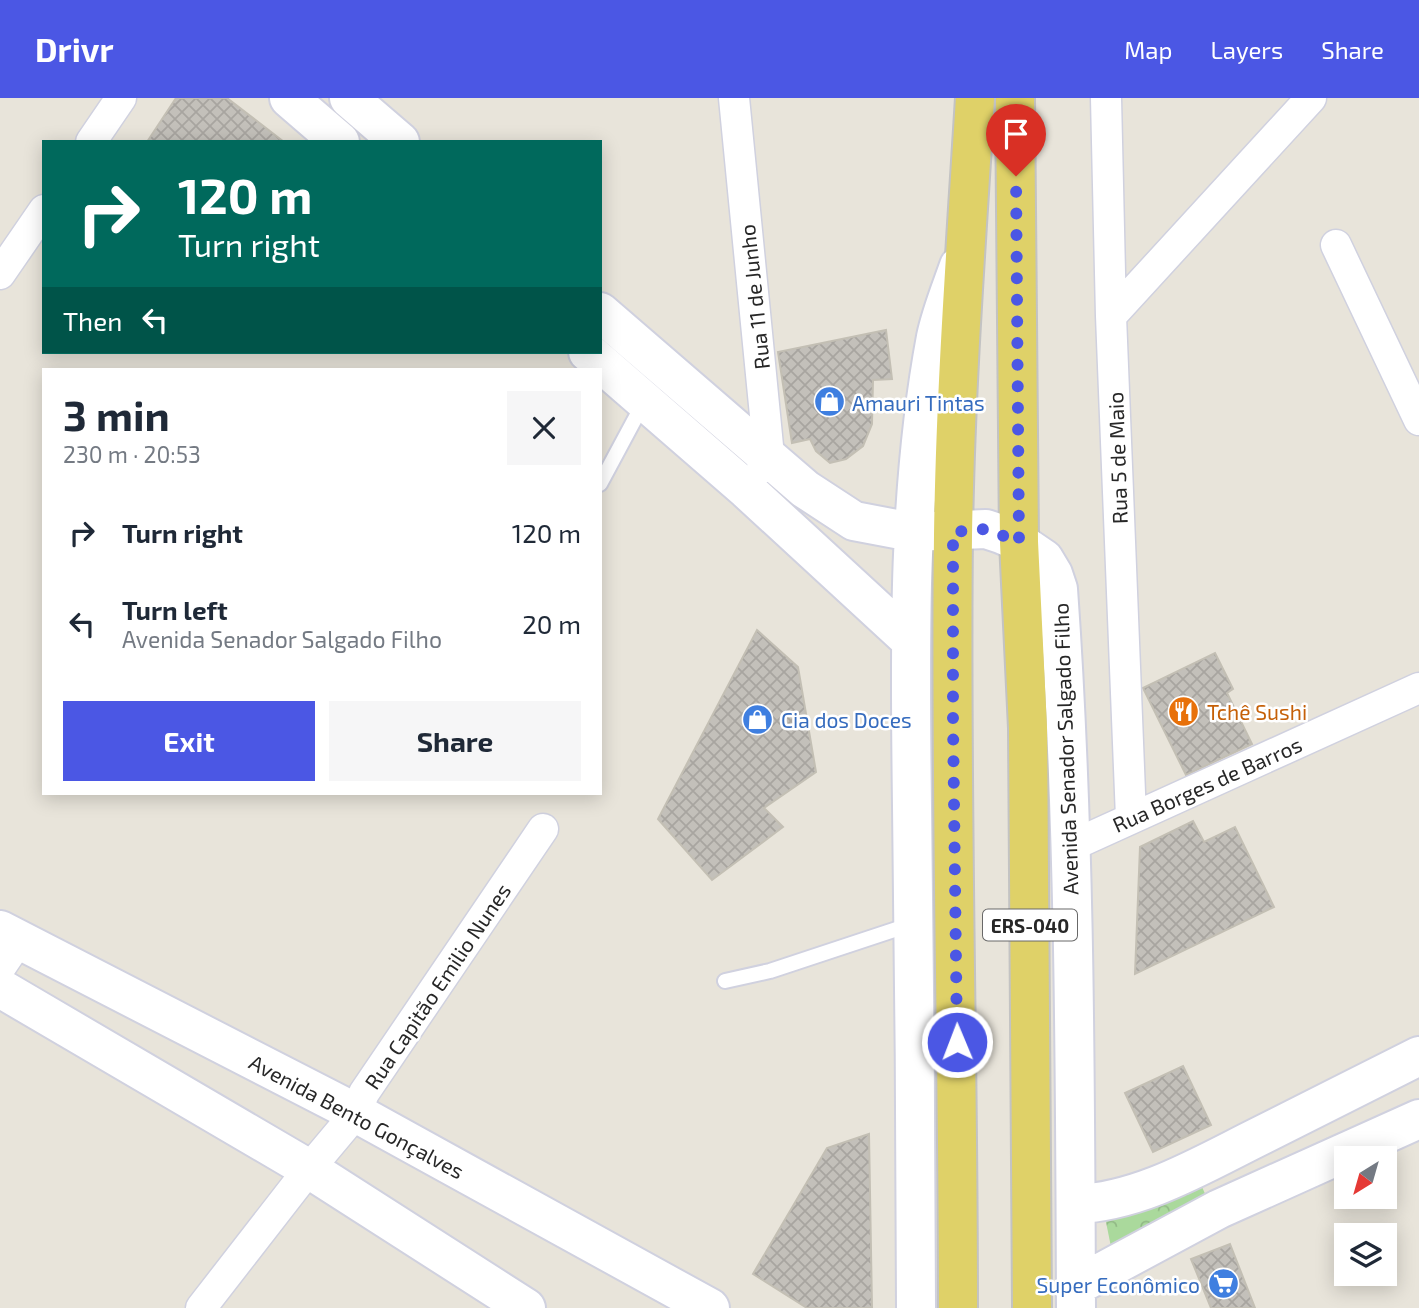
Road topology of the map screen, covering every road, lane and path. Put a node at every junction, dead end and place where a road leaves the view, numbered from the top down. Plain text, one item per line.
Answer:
1 (121, 98) edge
2 (289, 98) edge
3 (349, 98) edge
4 (734, 98) edge
5 (975, 98) edge
6 (1015, 98) edge
7 (1106, 98) edge
8 (1311, 98) edge
9 (92, 140) edge
10 (338, 140) edge
11 (398, 140) edge
12 (42, 213) edge
13 (966, 244) junction
14 (1336, 245) dead end
15 (0, 274) edge
16 (602, 314) edge
17 (1111, 316) junction
18 (583, 354) edge
19 (601, 368) edge
20 (602, 368) edge
21 (645, 401) junction
22 (1419, 420) edge
23 (769, 456) junction
24 (602, 480) edge
25 (747, 490) junction
26 (912, 532) junction
27 (953, 532) junction
28 (1019, 542) junction
29 (910, 640) junction
30 (1419, 688) edge
31 (1131, 818) junction
32 (543, 830) dead end
33 (1071, 846) junction
34 (913, 924) junction
35 (6, 946) edge
36 (725, 981) dead end
37 (0, 988) edge
38 (1419, 1056) edge
39 (356, 1113) junction
40 (1419, 1119) edge
41 (1199, 1166) junction
42 (309, 1169) junction
43 (1076, 1204) junction
44 (1219, 1209) junction
45 (1076, 1297) edge
46 (201, 1308) edge
47 (526, 1308) edge
48 (710, 1308) edge
49 (916, 1308) edge
50 (958, 1308) edge
51 (1031, 1308) edge

1 - 9 street
2 - 10 main road
3 - 11 main road
4 - 23 street, Rua 11 de Junho
5 - 13 main road, ERS-040
6 - 28 main road, Avenida Senador Salgado Filho / ERS-040
7 - 17 street, Rua 5 de Maio
8 - 17 street
12 - 15 street
13 - 26 main road
13 - 27 main road, ERS-040
14 - 22 street
16 - 23 main road
17 - 31 street, Rua 5 de Maio
18 - 19 main road
20 - 21 main road
21 - 24 lane
21 - 25 main road
23 - 25 street
23 - 26 main road
25 - 29 main road
26 - 27 main road
26 - 29 main road
27 - 28 main road
27 - 50 main road, ERS-040
28 - 33 main road, Avenida Senador Salgado Filho
28 - 51 main road, Avenida Senador Salgado Filho / ERS-040
29 - 34 main road
30 - 31 street, Rua Borges de Barros
31 - 33 street, Rua Borges de Barros
32 - 39 street, Rua Capitão Emilio Nunes
33 - 43 main road, Avenida Senador Salgado Filho
34 - 36 lane
34 - 49 main road
35 - 39 main road, Avenida Bento Gonçalves
37 - 42 main road
38 - 41 main road
39 - 42 street, Rua Capitão Emilio Nunes
39 - 48 main road, Avenida Bento Gonçalves
40 - 44 main road
41 - 43 main road
41 - 44 main road
42 - 46 street, Rua Capitão Emilio Nunes
42 - 47 main road
43 - 45 main road, Avenida Senador Salgado Filho
44 - 45 main road

